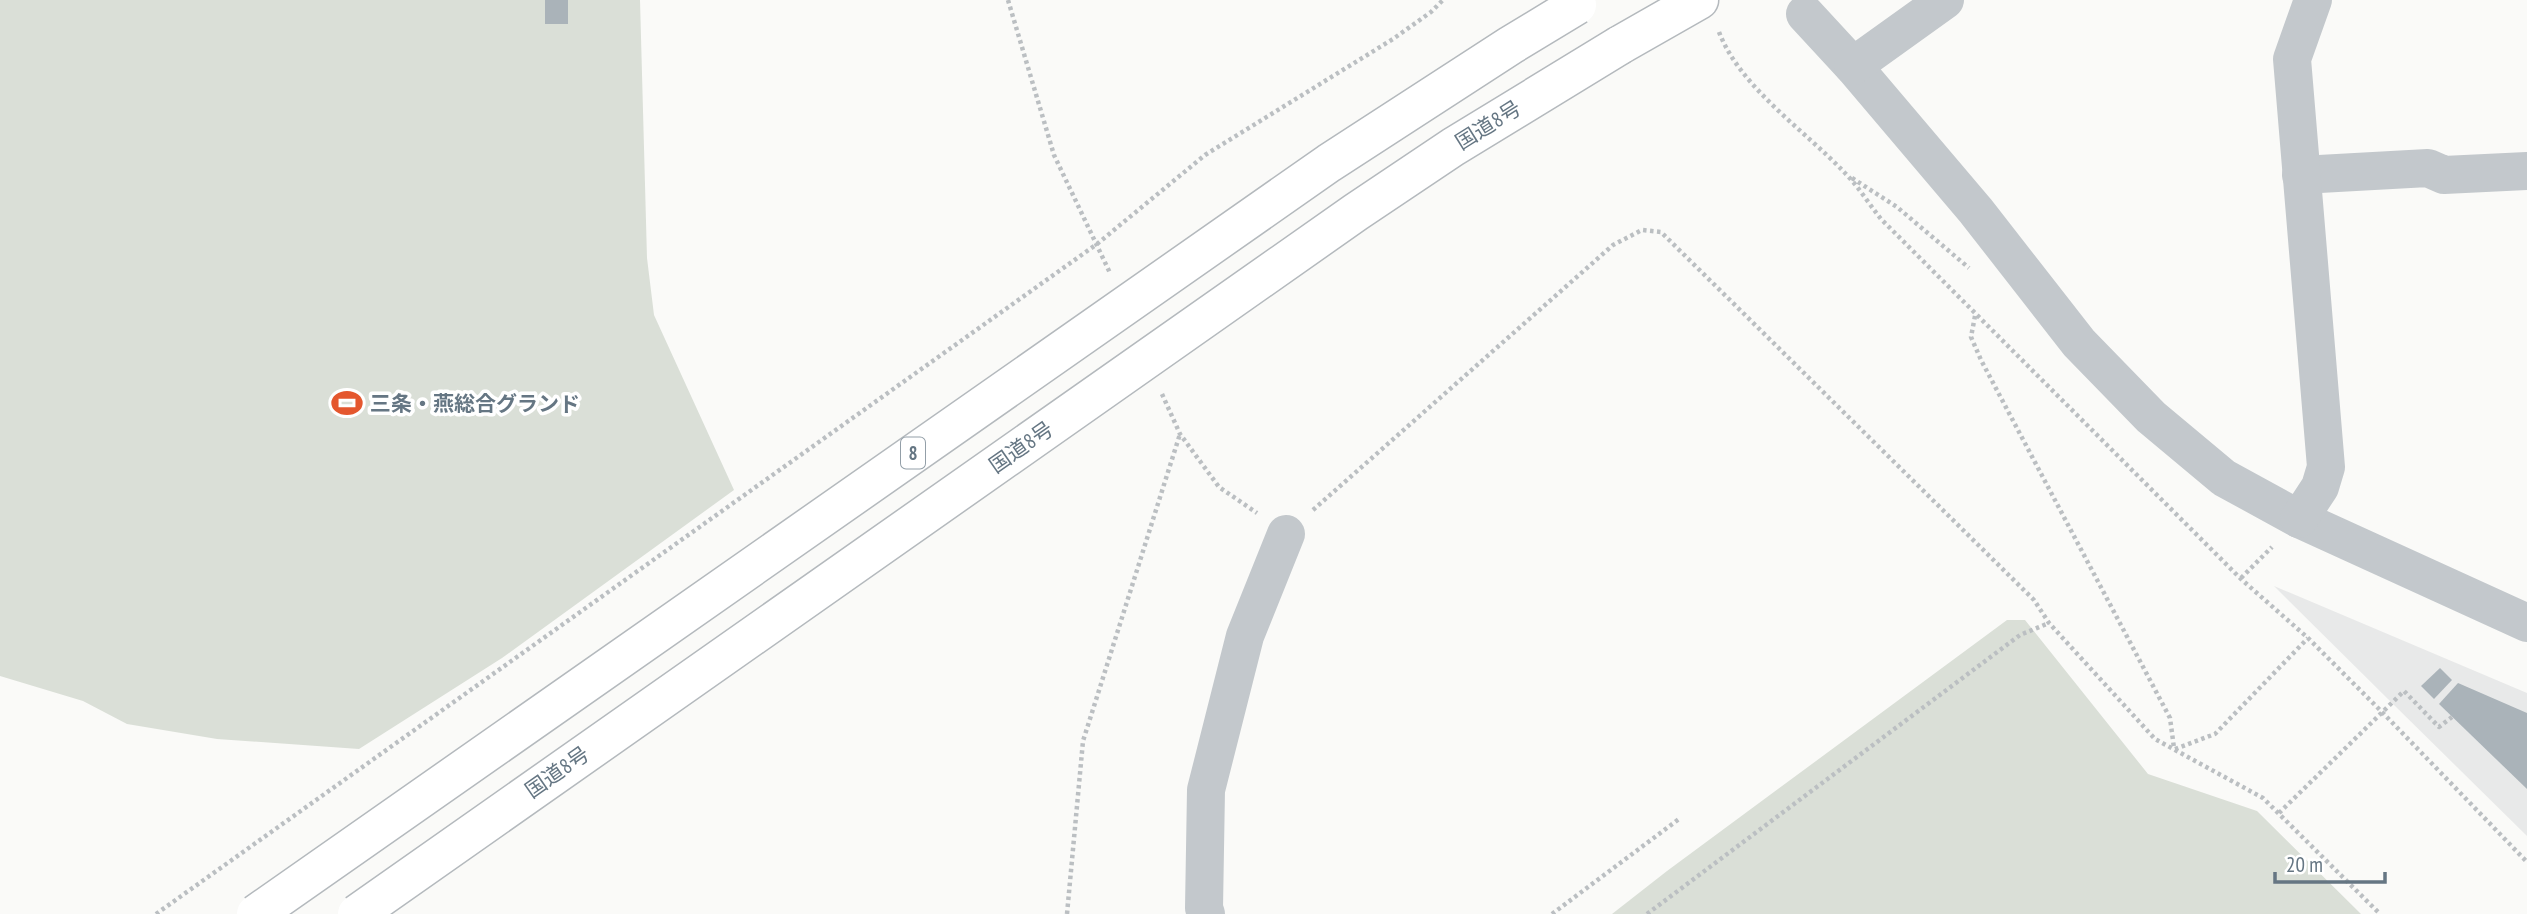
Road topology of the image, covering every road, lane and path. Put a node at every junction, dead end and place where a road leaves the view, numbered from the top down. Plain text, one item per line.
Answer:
1 (1443, 0) edge
2 (1945, 0) edge
3 (2313, 0) edge
4 (1581, 2) edge
5 (1708, 14) edge
6 (1805, 14) dead end
7 (1853, 66) junction
8 (2527, 171) edge
9 (1846, 174) junction
10 (2301, 175) junction
11 (1971, 269) dead end
12 (1975, 315) junction
13 (1180, 434) dead end
14 (2290, 529) junction
15 (1286, 534) joint
16 (2241, 579) junction
17 (2049, 623) junction
18 (2527, 623) edge
19 (2308, 638) junction
20 (2383, 713) junction
21 (2452, 717) dead end
22 (2174, 749) junction
23 (2279, 813) junction
24 (1679, 819) dead end
25 (2527, 862) edge
26 (156, 914) edge
27 (256, 914) edge
28 (357, 914) edge
29 (1067, 914) edge
30 (1206, 914) edge
31 (1552, 914) edge
32 (1647, 914) edge
33 (2380, 914) edge

1 - 26 path
2 - 7 street
3 - 10 street
4 - 27 highway, 8, bridge
5 - 9 path
5 - 28 highway, 国道8号, bridge
6 - 7 street
7 - 14 street
8 - 10 street
9 - 11 path
9 - 12 path
10 - 14 street
12 - 16 path
12 - 22 path
13 - 29 path
14 - 16 path
14 - 18 street
15 - 17 path
15 - 30 street
16 - 19 path
17 - 22 path
17 - 32 path
19 - 20 path
19 - 22 path
20 - 21 path
20 - 23 path
20 - 25 path
22 - 23 path
23 - 33 path
24 - 31 path

